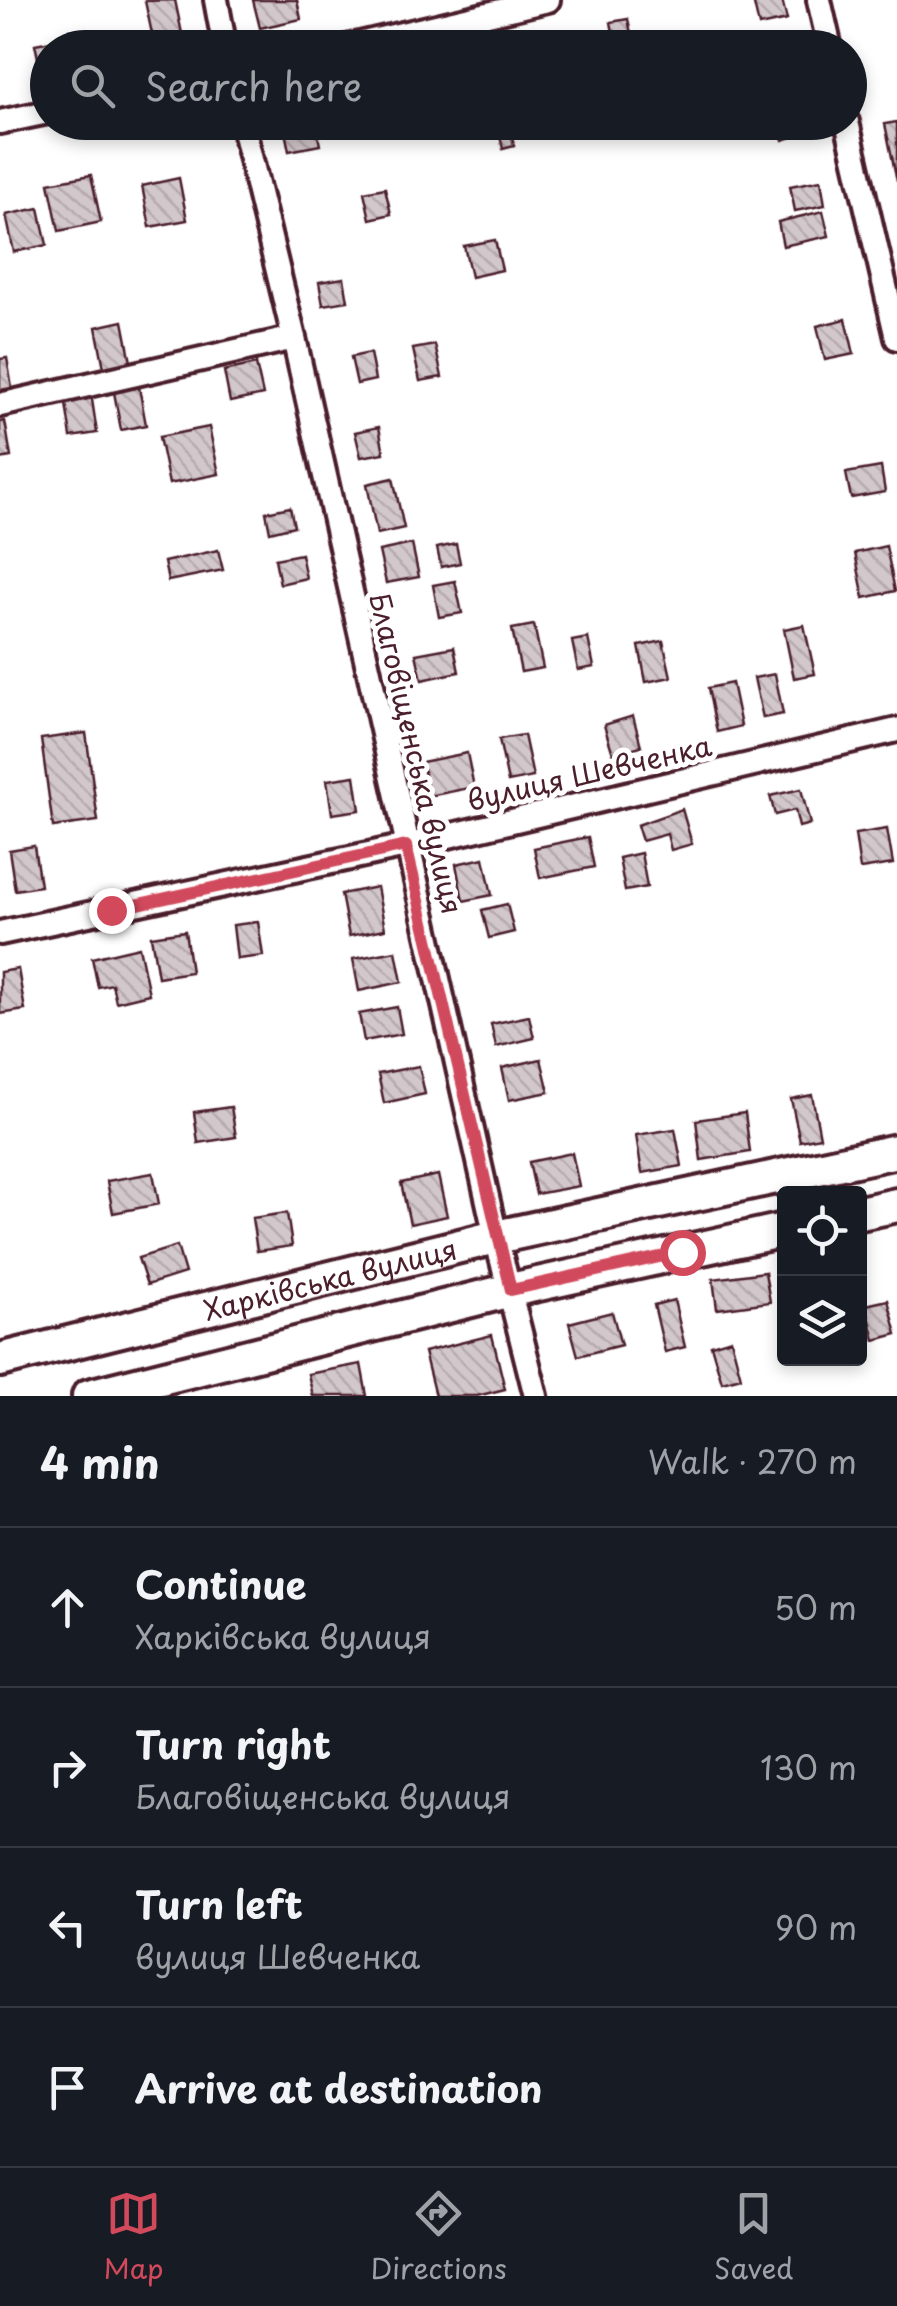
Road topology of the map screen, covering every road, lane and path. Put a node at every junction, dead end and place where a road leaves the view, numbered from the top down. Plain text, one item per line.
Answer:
1 (216, 0) edge
2 (548, 0) edge
3 (819, 0) edge
4 (222, 30) edge
5 (419, 30) edge
6 (826, 30) edge
7 (30, 116) edge
8 (0, 122) edge
9 (246, 140) edge
10 (851, 140) edge
11 (294, 338) junction
12 (897, 338) edge
13 (0, 405) edge
14 (897, 730) edge
15 (406, 846) junction
16 (0, 933) edge
17 (897, 1152) edge
18 (897, 1205) edge
19 (867, 1211) edge
20 (777, 1232) edge
21 (496, 1237) junction
22 (511, 1290) junction
23 (0, 1360) edge
24 (89, 1396) edge
25 (536, 1396) edge

1 - 4 street
2 - 5 street
3 - 6 street
7 - 8 street
9 - 11 street, Благовіщенська вулиця
10 - 12 street
11 - 13 street
11 - 15 street, Благовіщенська вулиця
14 - 15 street, вулиця Шевченка
15 - 16 street, вулиця Шевченка
15 - 21 street, Благовіщенська вулиця
17 - 21 street, Харківська вулиця
18 - 19 street
20 - 22 street, Харківська вулиця
21 - 22 street, Благовіщенська вулиця
21 - 23 street, Харківська вулиця
22 - 24 street, Харківська вулиця
22 - 25 street, Благовіщенська вулиця

